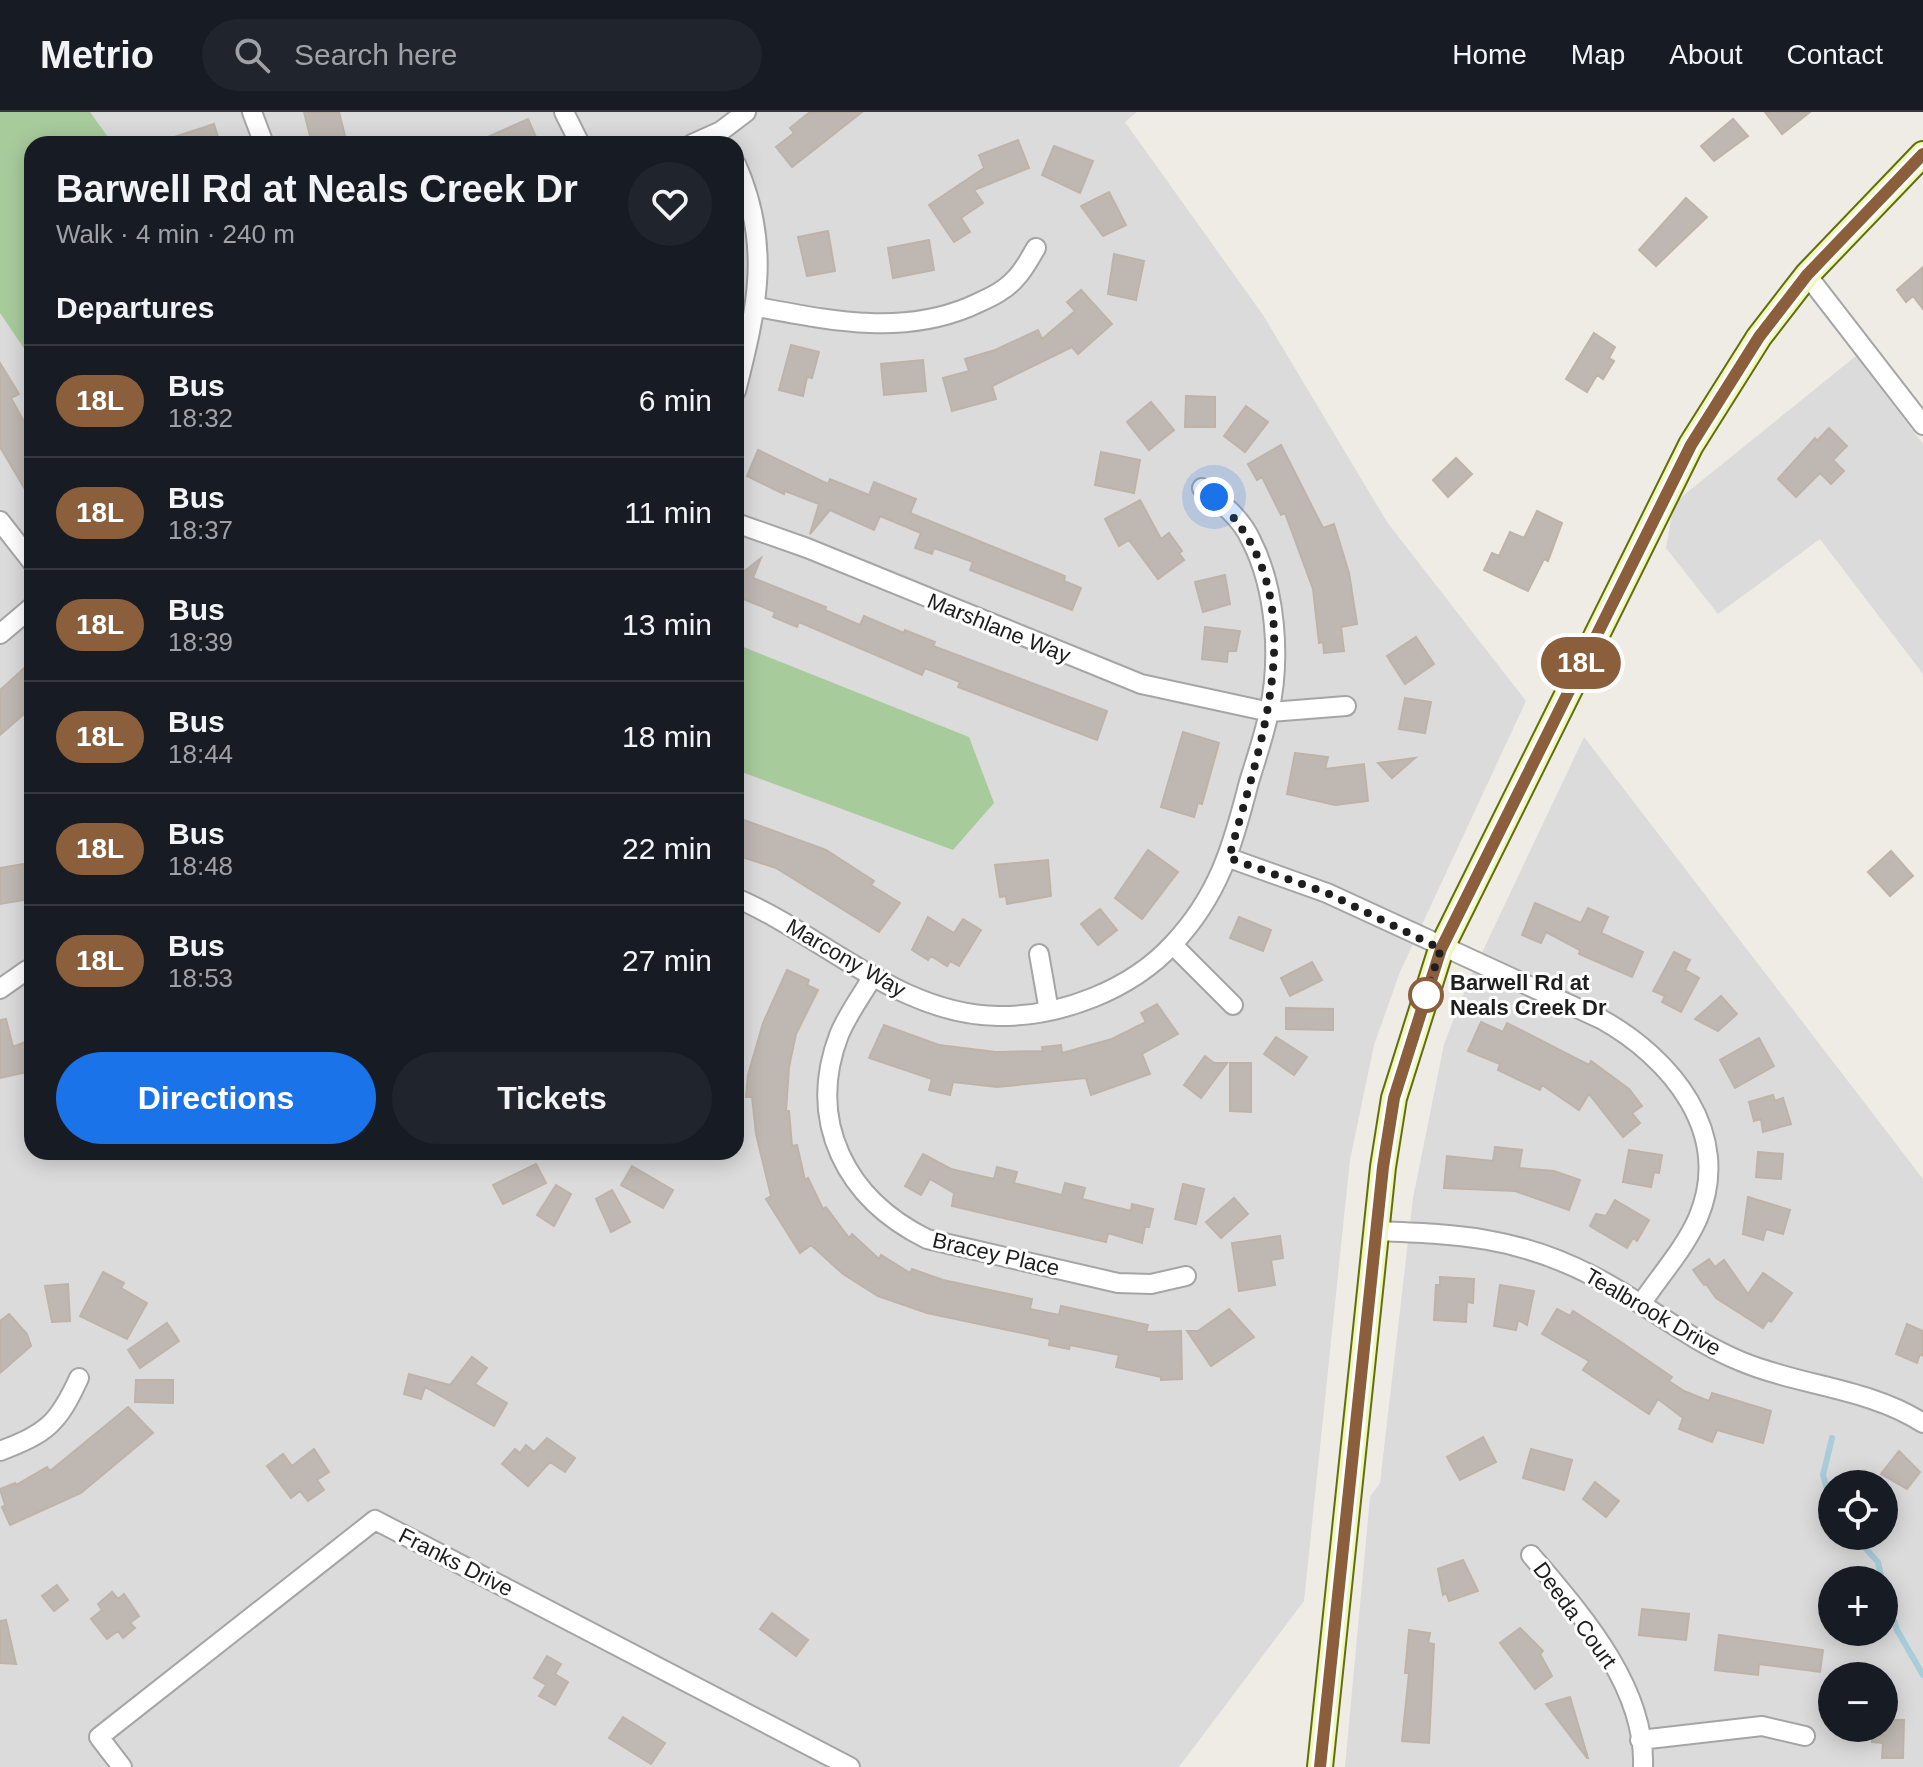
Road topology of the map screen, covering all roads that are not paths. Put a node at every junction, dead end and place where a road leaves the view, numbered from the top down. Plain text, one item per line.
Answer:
1 (252, 112) edge
2 (564, 112) edge
3 (746, 112) edge
4 (261, 136) edge
5 (576, 136) edge
6 (726, 136) edge
7 (1923, 154) edge
8 (744, 190) edge
9 (1036, 248) dead end
10 (1807, 275) junction
11 (757, 307) junction
12 (744, 359) edge
13 (1923, 425) edge
14 (1202, 488) dead end
15 (0, 521) edge
16 (744, 526) edge
17 (24, 552) edge
18 (24, 614) edge
19 (0, 634) edge
20 (1346, 706) dead end
21 (1270, 712) junction
22 (1229, 858) junction
23 (744, 902) edge
24 (1173, 945) junction
25 (1441, 949) junction
26 (1039, 954) dead end
27 (24, 972) edge
28 (873, 976) junction
29 (0, 989) edge
30 (1233, 1005) dead end
31 (1049, 1011) junction
32 (1376, 1231) junction
33 (1186, 1276) dead end
34 (1641, 1304) junction
35 (79, 1378) dead end
36 (1923, 1423) edge
37 (0, 1451) edge
38 (1531, 1555) dead end
39 (1805, 1736) dead end
40 (1640, 1740) junction
41 (122, 1767) edge
42 (850, 1767) edge
43 (1320, 1767) edge
44 (1643, 1767) edge

1 - 4 street
2 - 5 street
3 - 6 street
7 - 10 street
8 - 11 street
9 - 11 street
10 - 13 street
10 - 25 street
11 - 12 street
14 - 21 street, Marcony Way
15 - 17 street
16 - 21 street, Marshlane Way
18 - 19 street
20 - 21 street, Marshlane Way
21 - 22 street, Marcony Way
22 - 24 street, Marcony Way
22 - 25 street
23 - 28 street, Marcony Way
24 - 30 street
24 - 31 street, Marcony Way
25 - 32 street
25 - 34 street
26 - 31 street
27 - 29 street
28 - 31 street, Marcony Way
28 - 33 street, Bracey Place
32 - 34 street, Tealbrook Drive
32 - 43 street
34 - 36 street, Tealbrook Drive
35 - 37 street
38 - 40 street, Deeda Court
39 - 40 street
40 - 44 street, Deeda Court
41 - 42 street, Franks Drive

